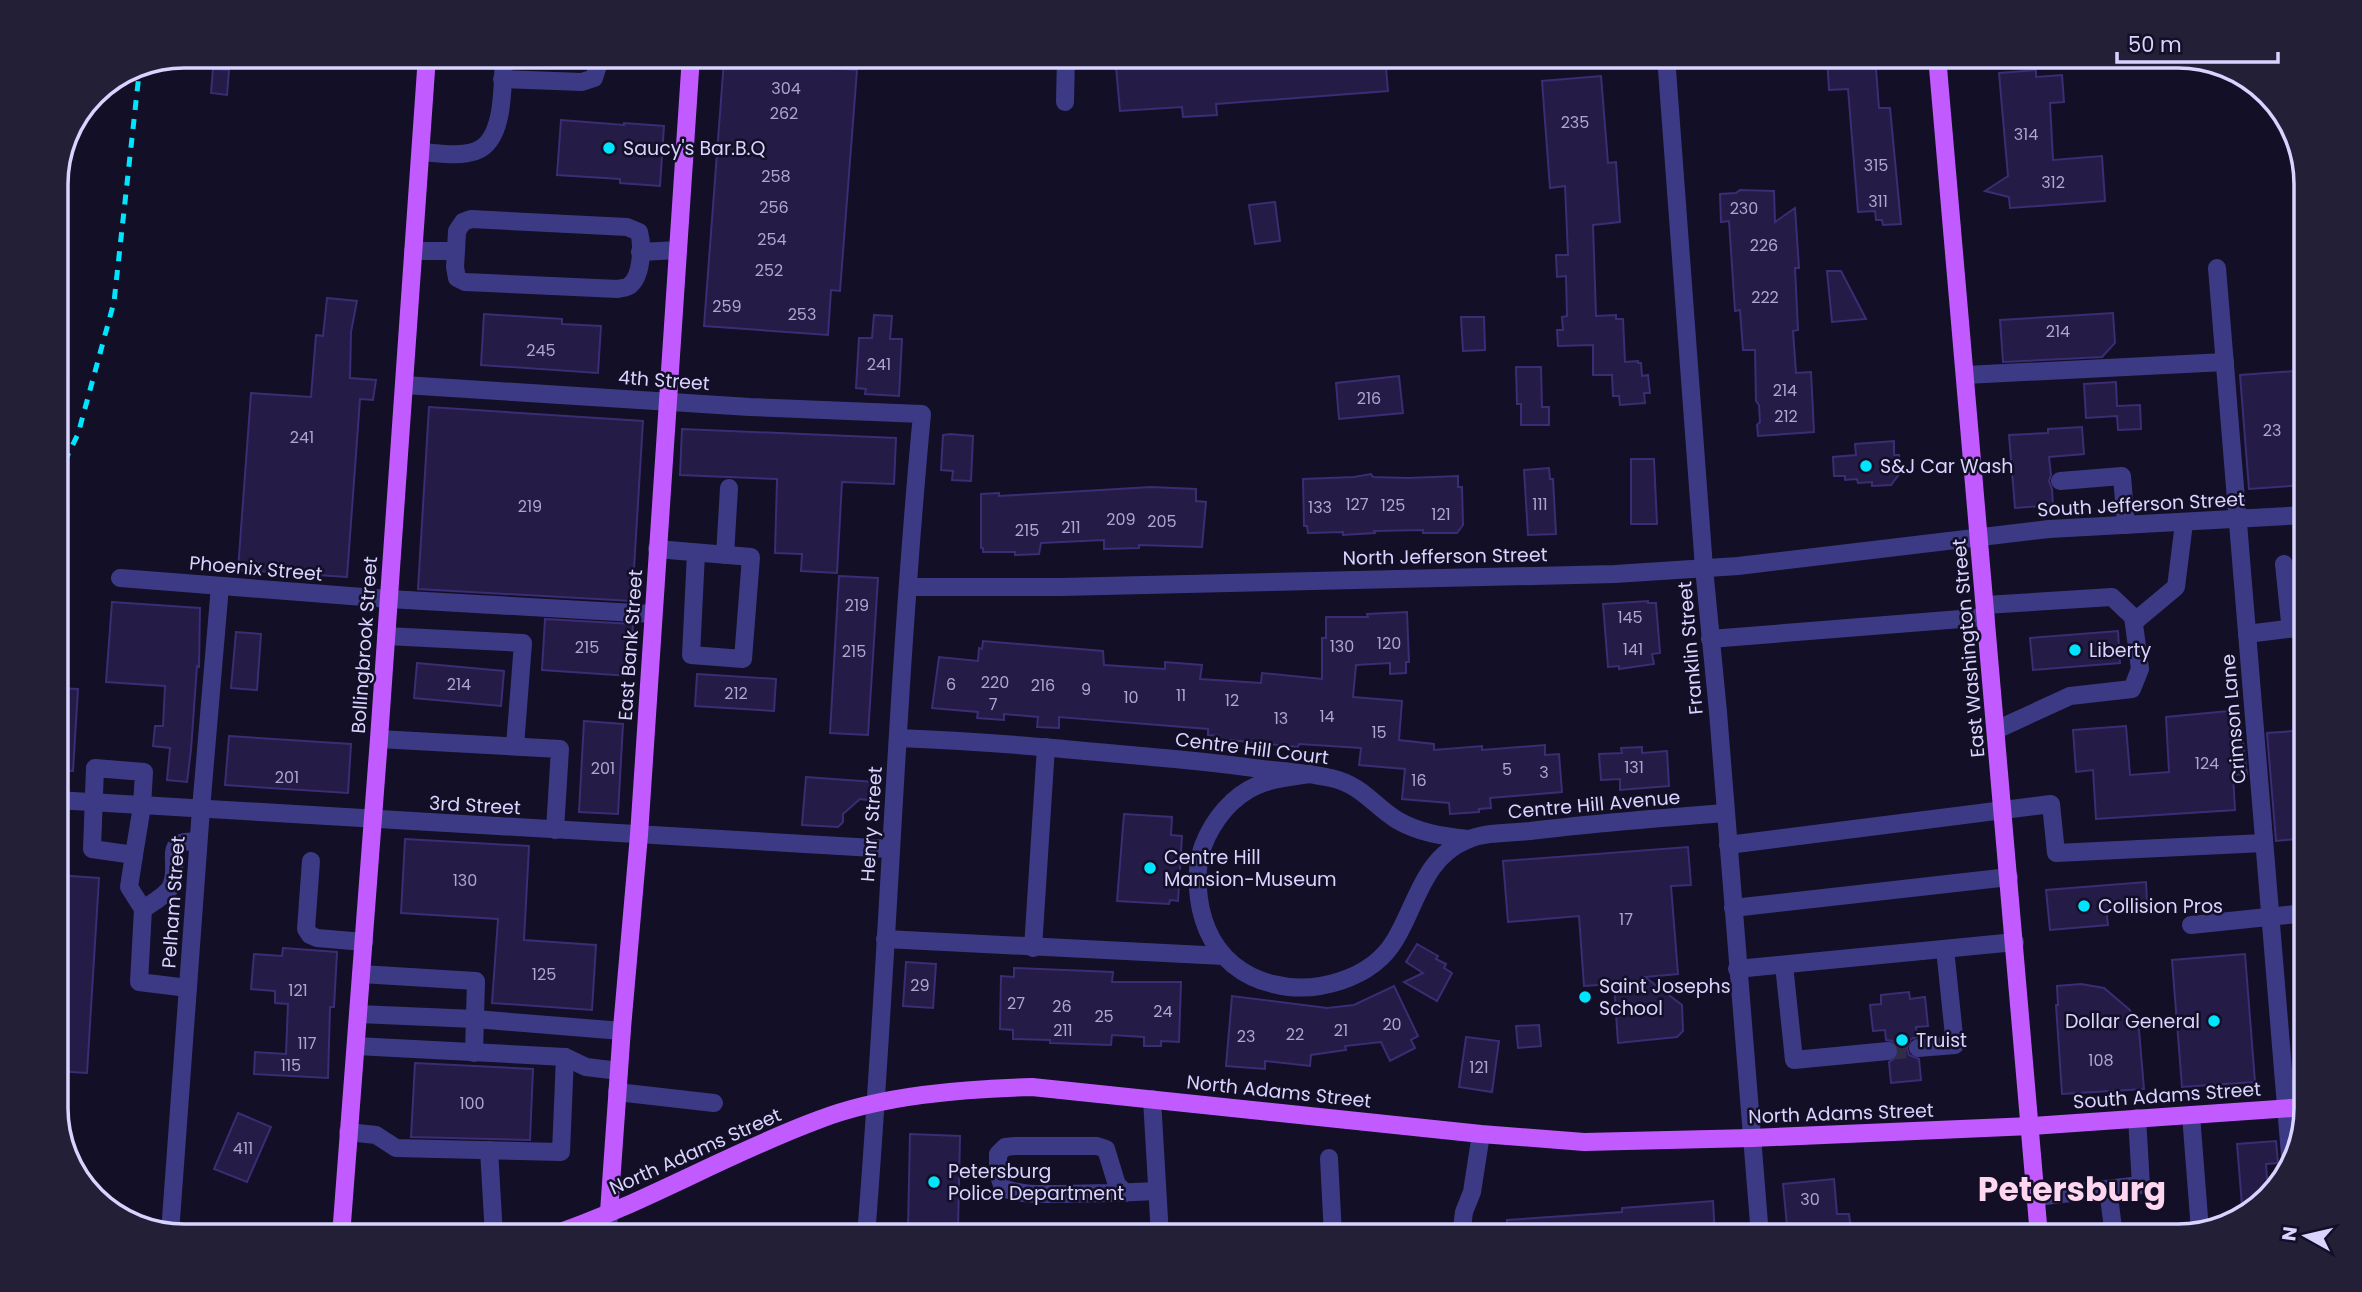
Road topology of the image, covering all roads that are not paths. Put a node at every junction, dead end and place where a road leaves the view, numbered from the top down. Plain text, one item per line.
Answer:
1 (426, 68) edge
2 (503, 68) edge
3 (598, 68) edge
4 (690, 68) edge
5 (1066, 68) edge
6 (1667, 68) edge
7 (1938, 68) edge
8 (502, 79) junction
9 (1066, 102) dead end
10 (421, 152) junction
11 (678, 250) junction
12 (413, 251) junction
13 (456, 251) junction
14 (640, 252) junction
15 (2217, 268) dead end
16 (2225, 362) junction
17 (1965, 375) junction
18 (404, 385) junction
19 (668, 402) junction
20 (922, 414) joint
21 (2060, 481) dead end
22 (729, 488) dead end
23 (2294, 516) edge
24 (2238, 520) junction
25 (2184, 523) junction
26 (2126, 526) junction
27 (1979, 537) junction
28 (657, 550) junction
29 (696, 553) junction
30 (725, 555) junction
31 (2284, 564) dead end
32 (1704, 568) junction
33 (120, 578) dead end
34 (220, 586) junction
35 (909, 587) junction
36 (389, 599) junction
37 (1986, 611) junction
38 (653, 614) junction
39 (2134, 622) junction
40 (2287, 629) junction
41 (2294, 629) edge
42 (2247, 634) junction
43 (386, 636) junction
44 (1710, 639) junction
45 (1996, 730) junction
46 (379, 738) junction
47 (898, 738) junction
48 (515, 746) junction
49 (1046, 747) junction
50 (1310, 774) junction
51 (68, 801) edge
52 (92, 803) junction
53 (142, 806) junction
54 (201, 809) junction
55 (2003, 810) junction
56 (1725, 813) junction
57 (373, 820) junction
58 (555, 830) junction
59 (639, 835) junction
60 (1468, 839) junction
61 (198, 842) junction
62 (2264, 843) junction
63 (1728, 845) junction
64 (891, 849) junction
65 (134, 855) junction
66 (311, 861) dead end
67 (2009, 877) junction
68 (1733, 908) junction
69 (144, 909) junction
70 (2294, 914) edge
71 (2270, 916) junction
72 (2191, 925) dead end
73 (885, 939) junction
74 (364, 942) junction
75 (2015, 942) junction
76 (1033, 948) junction
77 (1945, 948) junction
78 (1224, 956) junction
79 (1784, 965) junction
80 (1737, 970) junction
81 (361, 974) junction
82 (188, 988) junction
83 (358, 1014) junction
84 (475, 1019) junction
85 (622, 1031) junction
86 (356, 1046) junction
87 (1918, 1048) tunnel mouth
88 (1888, 1051) tunnel mouth
89 (474, 1053) junction
90 (565, 1057) junction
91 (619, 1071) junction
92 (617, 1092) junction
93 (1152, 1099) junction
94 (714, 1102) dead end
95 (876, 1104) junction
96 (2286, 1107) junction
97 (2294, 1107) edge
98 (2191, 1115) junction
99 (2137, 1118) junction
100 (2031, 1126) junction
101 (348, 1132) junction
102 (1480, 1135) junction
103 (1752, 1138) junction
104 (2289, 1141) edge
105 (489, 1150) junction
106 (1329, 1158) dead end
107 (2108, 1189) junction
108 (1157, 1191) junction
109 (1126, 1193) junction
110 (2036, 1197) junction
111 (609, 1212) junction
112 (2199, 1222) edge
113 (171, 1223) edge
114 (342, 1224) edge
115 (493, 1224) edge
116 (579, 1224) edge
117 (608, 1224) edge
118 (867, 1224) edge
119 (1159, 1224) edge
120 (1332, 1224) edge
121 (1462, 1224) edge
122 (1759, 1224) edge
123 (2038, 1224) edge
124 (2112, 1224) edge

1 - 10 main road, Bollingbrook Street
2 - 8 street
3 - 8 street
4 - 11 main road, East Bank Street
5 - 9 street
6 - 32 street, Franklin Street
7 - 17 main road, East Washington Street
8 - 10 street
10 - 12 main road, Bollingbrook Street
11 - 14 street
11 - 19 main road, East Bank Street
12 - 13 street
12 - 18 main road, Bollingbrook Street
13 - 14 street
13 - 14 street
15 - 16 street, Crimson Lane
16 - 17 street
16 - 24 street, Crimson Lane
17 - 27 main road, East Washington Street
18 - 19 street, 4th Street
18 - 36 main road, Bollingbrook Street
19 - 20 street, 4th Street
19 - 28 main road, East Bank Street
20 - 35 street, Henry Street
21 - 26 street
22 - 30 street
23 - 24 street, South Jefferson Street
24 - 25 street, South Jefferson Street
24 - 42 street, Crimson Lane
25 - 26 street, South Jefferson Street
25 - 39 street
26 - 27 street, South Jefferson Street
27 - 32 street, North Jefferson Street
27 - 37 main road, East Washington Street
28 - 29 street
28 - 38 main road, East Bank Street
29 - 30 street
29 - 30 street
31 - 40 street
32 - 35 street, North Jefferson Street
32 - 44 street, Franklin Street
33 - 34 street, Phoenix Street
34 - 36 street, Phoenix Street
34 - 54 street, Pelham Street
35 - 47 street, Henry Street
36 - 38 street, Phoenix Street
36 - 43 main road, Bollingbrook Street
37 - 39 street
37 - 44 street
37 - 45 main road, East Washington Street
38 - 59 main road, East Bank Street
39 - 45 street
40 - 41 street
40 - 42 street
42 - 62 street, Crimson Lane
43 - 46 main road, Bollingbrook Street
43 - 48 street
44 - 56 street, Franklin Street
45 - 55 main road, East Washington Street
46 - 48 street
46 - 57 main road, Bollingbrook Street
47 - 49 street, Centre Hill Court
47 - 64 street, Henry Street
48 - 58 street
49 - 50 street, Centre Hill Court
49 - 76 street
50 - 60 street, Centre Hill Court
50 - 78 street
51 - 52 street, 3rd Street
52 - 53 street, 3rd Street
52 - 53 street
52 - 65 street
53 - 54 street, 3rd Street
53 - 65 street
54 - 57 street, 3rd Street
54 - 61 street, Pelham Street
55 - 62 street
55 - 63 street
55 - 67 main road, East Washington Street
56 - 60 street, Centre Hill Avenue
56 - 63 street, Franklin Street
57 - 58 street, 3rd Street
57 - 74 main road, Bollingbrook Street
58 - 59 street, 3rd Street
59 - 64 street, 3rd Street
59 - 85 main road, East Bank Street
60 - 78 street
61 - 69 street
61 - 82 street, Pelham Street
62 - 71 street, Crimson Lane
63 - 68 street, Franklin Street
64 - 73 street, Henry Street
65 - 69 street
66 - 74 street
67 - 68 street
67 - 75 main road, East Washington Street
68 - 80 street, Franklin Street
69 - 82 street
70 - 71 street
71 - 72 street
71 - 96 street, Crimson Lane
73 - 76 street
73 - 95 street, Henry Street
74 - 81 main road, Bollingbrook Street
75 - 77 street
75 - 100 main road, East Washington Street
76 - 78 street
77 - 79 street
77 - 87 street
79 - 80 street
79 - 88 street
80 - 103 street, Franklin Street
81 - 83 main road, Bollingbrook Street
81 - 84 street
82 - 113 street, Pelham Street
83 - 84 street
83 - 86 main road, Bollingbrook Street
84 - 85 street
84 - 89 street
85 - 91 main road, East Bank Street
86 - 89 street
86 - 101 main road, Bollingbrook Street
89 - 90 street
90 - 91 street
90 - 105 street
91 - 92 main road, East Bank Street
92 - 94 street
92 - 111 main road, East Bank Street
93 - 95 main road, North Adams Street
93 - 102 main road, North Adams Street
93 - 108 street
95 - 111 main road, North Adams Street
95 - 118 street, Henry Street
96 - 97 main road, South Adams Street
96 - 98 main road, South Adams Street
96 - 104 street, Crimson Lane
98 - 99 main road, South Adams Street
98 - 112 street
99 - 100 main road, South Adams Street
99 - 107 street
100 - 103 main road, North Adams Street
100 - 110 main road, East Washington Street
101 - 105 street
101 - 114 main road, Bollingbrook Street
102 - 103 main road, North Adams Street
102 - 121 street
103 - 122 street, Franklin Street
105 - 115 street
106 - 120 street
107 - 110 street
107 - 124 street
108 - 109 street
108 - 119 street
109 - 109 street
110 - 123 main road, East Washington Street
111 - 116 main road, North Adams Street
111 - 117 street, East Bank Street

